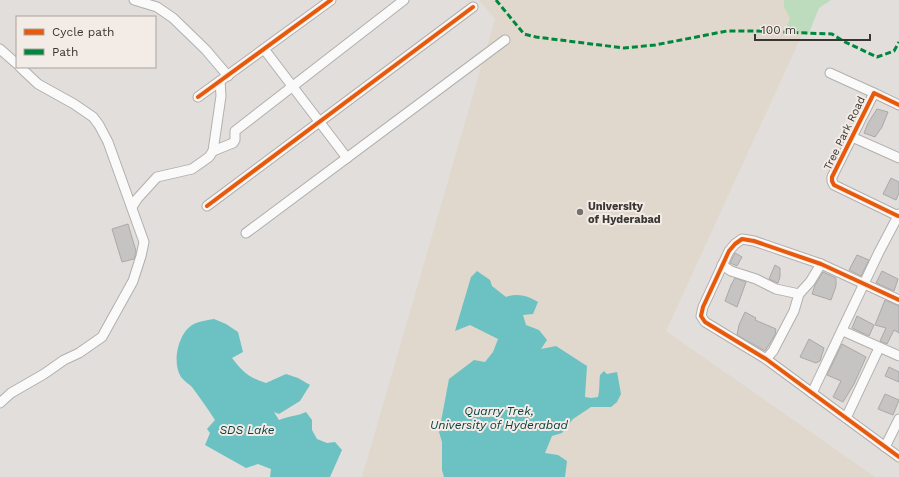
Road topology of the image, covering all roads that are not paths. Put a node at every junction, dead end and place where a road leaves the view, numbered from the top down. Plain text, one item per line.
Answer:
1 (134, 0) edge
2 (331, 0) edge
3 (404, 0) edge
4 (473, 7) dead end
5 (505, 40) dead end
6 (0, 49) edge
7 (264, 49) junction
8 (16, 63) edge
9 (21, 68) edge
10 (830, 72) dead end
11 (224, 78) junction
12 (293, 86) junction
13 (874, 93) junction
14 (198, 97) dead end
15 (899, 105) edge
16 (320, 121) junction
17 (852, 137) junction
18 (213, 150) junction
19 (347, 158) junction
20 (899, 158) edge
21 (207, 206) dead end
22 (132, 207) junction
23 (899, 215) edge
24 (246, 233) dead end
25 (821, 264) junction
26 (722, 265) junction
27 (864, 285) junction
28 (800, 294) junction
29 (899, 300) edge
30 (843, 331) junction
31 (879, 348) junction
32 (899, 356) edge
33 (766, 359) junction
34 (812, 393) junction
35 (0, 403) edge
36 (846, 418) junction
37 (899, 419) edge
38 (885, 447) junction
39 (899, 457) edge

1 - 11 street
2 - 7 street
3 - 12 street
4 - 16 street
5 - 19 street
6 - 8 street
7 - 11 street
7 - 12 street
9 - 22 street
10 - 13 street
11 - 14 street
11 - 18 street
12 - 16 street
12 - 18 street
13 - 15 street, Tree Park Road
13 - 17 street, Tree Park Road
16 - 19 street
16 - 21 street
17 - 20 street
17 - 23 street, Tree Park Road
18 - 22 street
19 - 24 street
22 - 35 street
23 - 27 street
25 - 26 street
25 - 27 street
25 - 28 street
26 - 28 street
26 - 33 street
27 - 29 street
27 - 30 street
28 - 33 street
30 - 31 street
30 - 34 street
31 - 32 street
31 - 36 street
33 - 34 street
34 - 36 street
36 - 38 street
37 - 38 street
38 - 39 street

